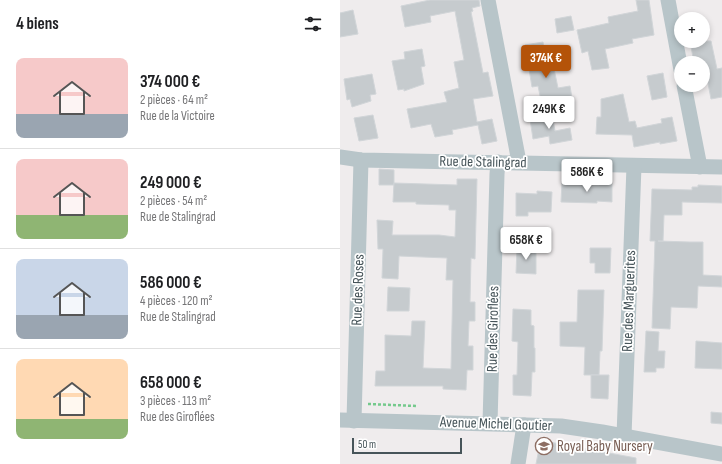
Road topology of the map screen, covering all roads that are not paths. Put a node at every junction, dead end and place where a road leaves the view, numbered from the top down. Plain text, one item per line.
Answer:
1 (488, 0) edge
2 (668, 0) edge
3 (678, 56) edge
4 (685, 92) edge
5 (340, 155) edge
6 (362, 160) junction
7 (498, 162) junction
8 (519, 162) junction
9 (634, 166) junction
10 (700, 167) junction
11 (722, 167) edge
12 (347, 420) edge
13 (490, 424) junction
14 (524, 425) junction
15 (624, 436) junction
16 (722, 454) edge
17 (518, 464) edge

1 - 8 street
2 - 3 street
4 - 10 street
5 - 6 street, Rue de Stalingrad
6 - 7 street, Rue de Stalingrad
6 - 12 street, Rue des Roses
7 - 8 street, Rue de Stalingrad
7 - 13 street, Rue des Giroflées
8 - 9 street, Rue de Stalingrad
9 - 10 street, Rue de Stalingrad
9 - 15 street, Rue des Marguerites
10 - 11 street, Rue de Stalingrad
12 - 13 street, Avenue Michel Goutier
13 - 14 street, Avenue Michel Goutier
14 - 15 street, Avenue Michel Goutier
14 - 17 street
15 - 16 street, Avenue Michel Goutier

